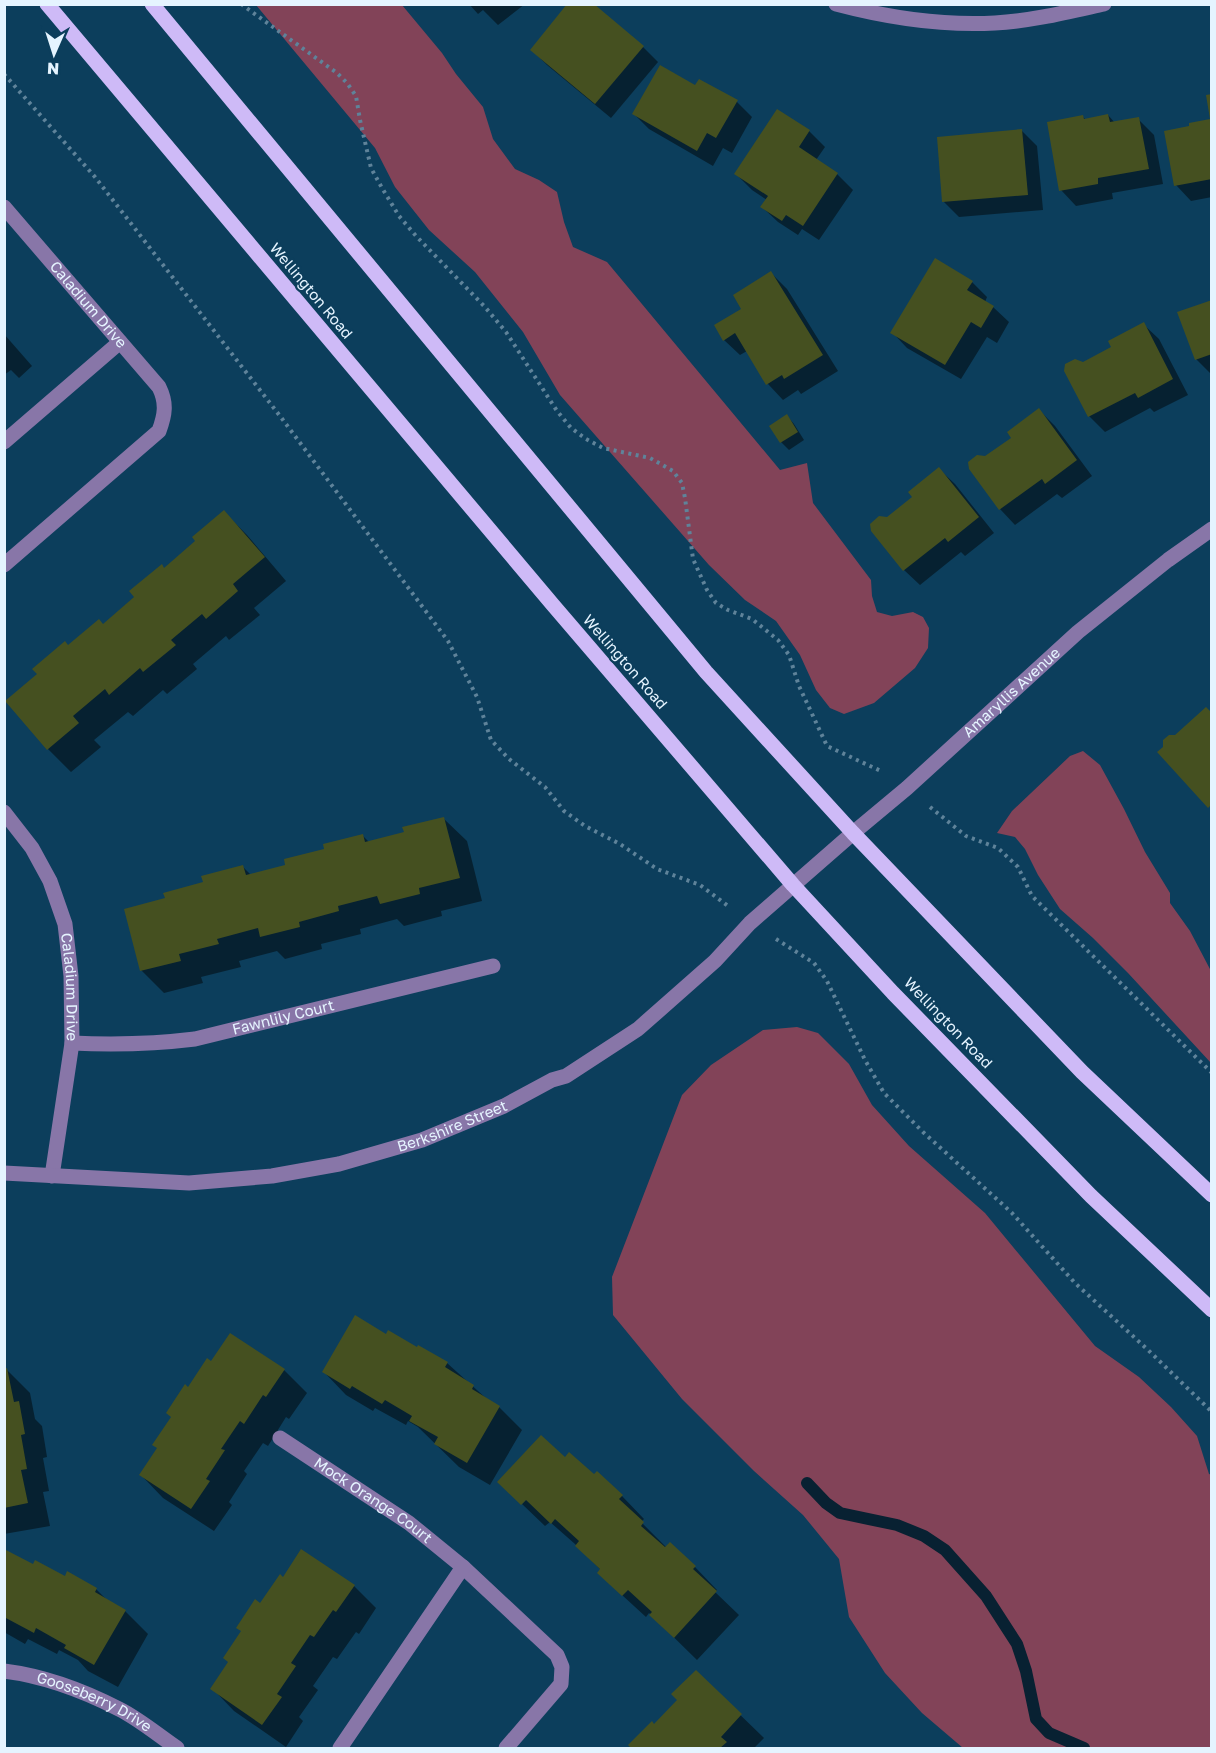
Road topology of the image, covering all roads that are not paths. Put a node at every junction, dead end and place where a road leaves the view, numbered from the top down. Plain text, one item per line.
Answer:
1 (46, 4) edge
2 (152, 4) edge
3 (836, 4) edge
4 (1104, 4) edge
5 (4, 207) edge
6 (120, 342) junction
7 (4, 442) edge
8 (1212, 529) edge
9 (4, 565) edge
10 (4, 812) edge
11 (853, 833) junction
12 (818, 863) joint
13 (793, 885) junction
14 (493, 966) dead end
15 (72, 1043) junction
16 (4, 1173) edge
17 (52, 1176) junction
18 (1212, 1195) edge
19 (1212, 1310) edge
20 (280, 1438) dead end
21 (464, 1567) junction
22 (4, 1671) edge
23 (177, 1749) edge
24 (340, 1749) edge
25 (506, 1749) edge

1 - 13 main road, Wellington Road
2 - 11 main road
3 - 4 street
5 - 6 street, Caladium Drive
6 - 7 street, Caladium Drive
6 - 9 street
8 - 11 street, Amaryllis Avenue
10 - 15 street, Caladium Drive
11 - 12 street, Amaryllis Avenue
11 - 18 main road
12 - 13 street, Berkshire Street
13 - 17 street, Berkshire Street
13 - 19 main road, Wellington Road
14 - 15 street, Fawnlily Court
15 - 17 street, Caladium Drive
16 - 17 street, Berkshire Street
20 - 21 street, Mock Orange Court
21 - 24 street
21 - 25 street, Mock Orange Court
22 - 23 street, Gooseberry Drive

